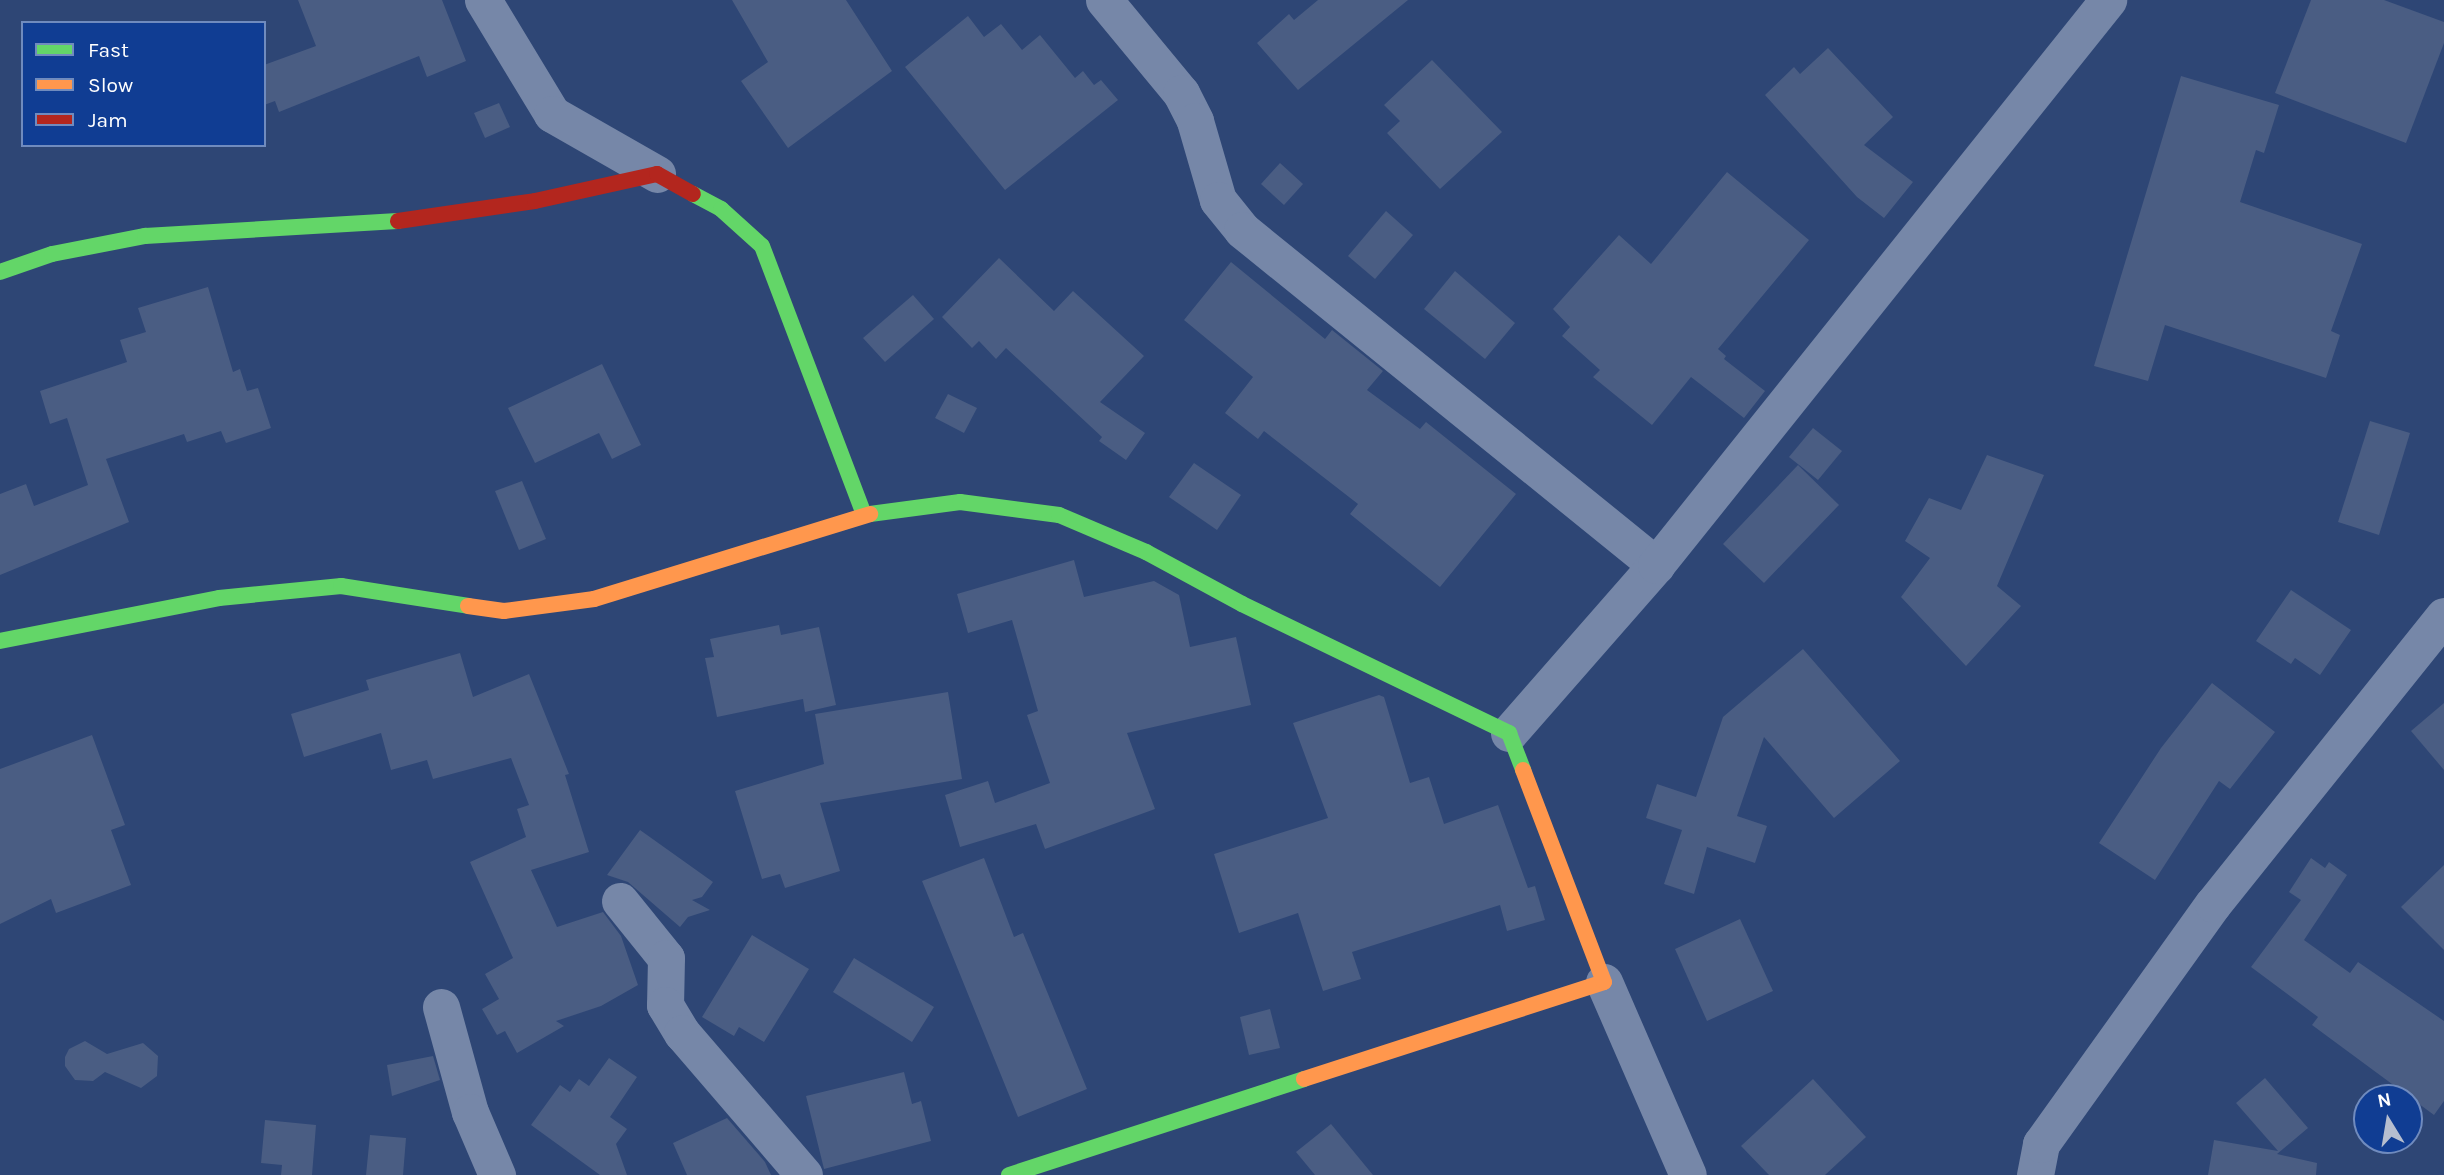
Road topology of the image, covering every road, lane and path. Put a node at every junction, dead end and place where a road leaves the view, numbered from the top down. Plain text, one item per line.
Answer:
1 (483, 0) edge
2 (1104, 0) edge
3 (2094, 5) edge
4 (657, 174) junction
5 (0, 272) edge
6 (864, 515) junction
7 (1656, 565) junction
8 (2444, 616) edge
9 (0, 641) edge
10 (1509, 733) junction
11 (620, 901) dead end
12 (1604, 982) junction
13 (441, 1007) dead end
14 (496, 1175) edge
15 (804, 1175) edge
16 (1009, 1175) edge
17 (1688, 1175) edge
18 (2035, 1175) edge

1 - 4 street
2 - 7 street
3 - 7 street
4 - 5 street
4 - 6 street
6 - 9 street
6 - 10 street
7 - 10 street
8 - 18 street
10 - 12 street
11 - 15 street
12 - 16 street
12 - 17 street
13 - 14 street

